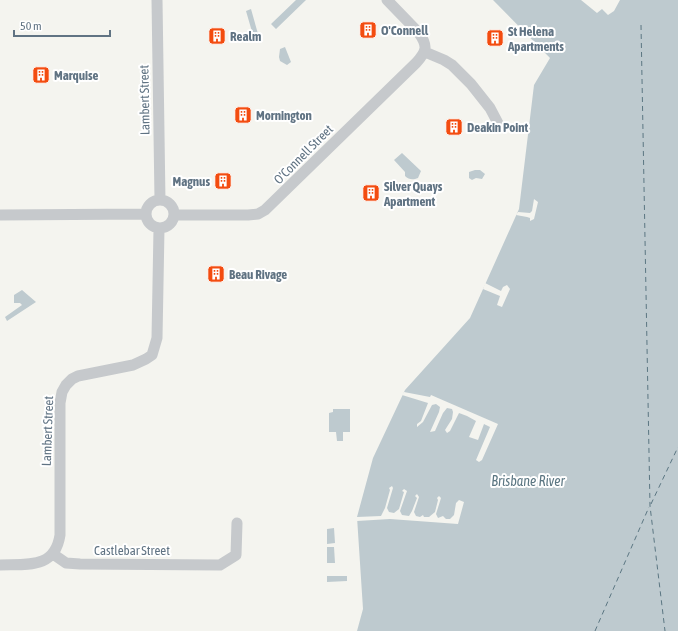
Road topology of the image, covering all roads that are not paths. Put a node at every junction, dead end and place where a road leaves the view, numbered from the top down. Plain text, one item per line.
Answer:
1 (158, 0) edge
2 (387, 0) edge
3 (425, 52) junction
4 (500, 127) dead end
5 (160, 200) junction
6 (145, 214) junction
7 (0, 215) edge
8 (174, 215) junction
9 (159, 229) junction
10 (237, 524) dead end
11 (54, 554) junction
12 (0, 565) edge

1 - 5 street, Lambert Street
2 - 3 street
3 - 4 street
3 - 8 street, O'Connell Street
5 - 6 street
5 - 8 street
6 - 7 street
6 - 9 street
8 - 9 street
9 - 11 street, Lambert Street
10 - 11 street, Castlebar Street
11 - 12 street

